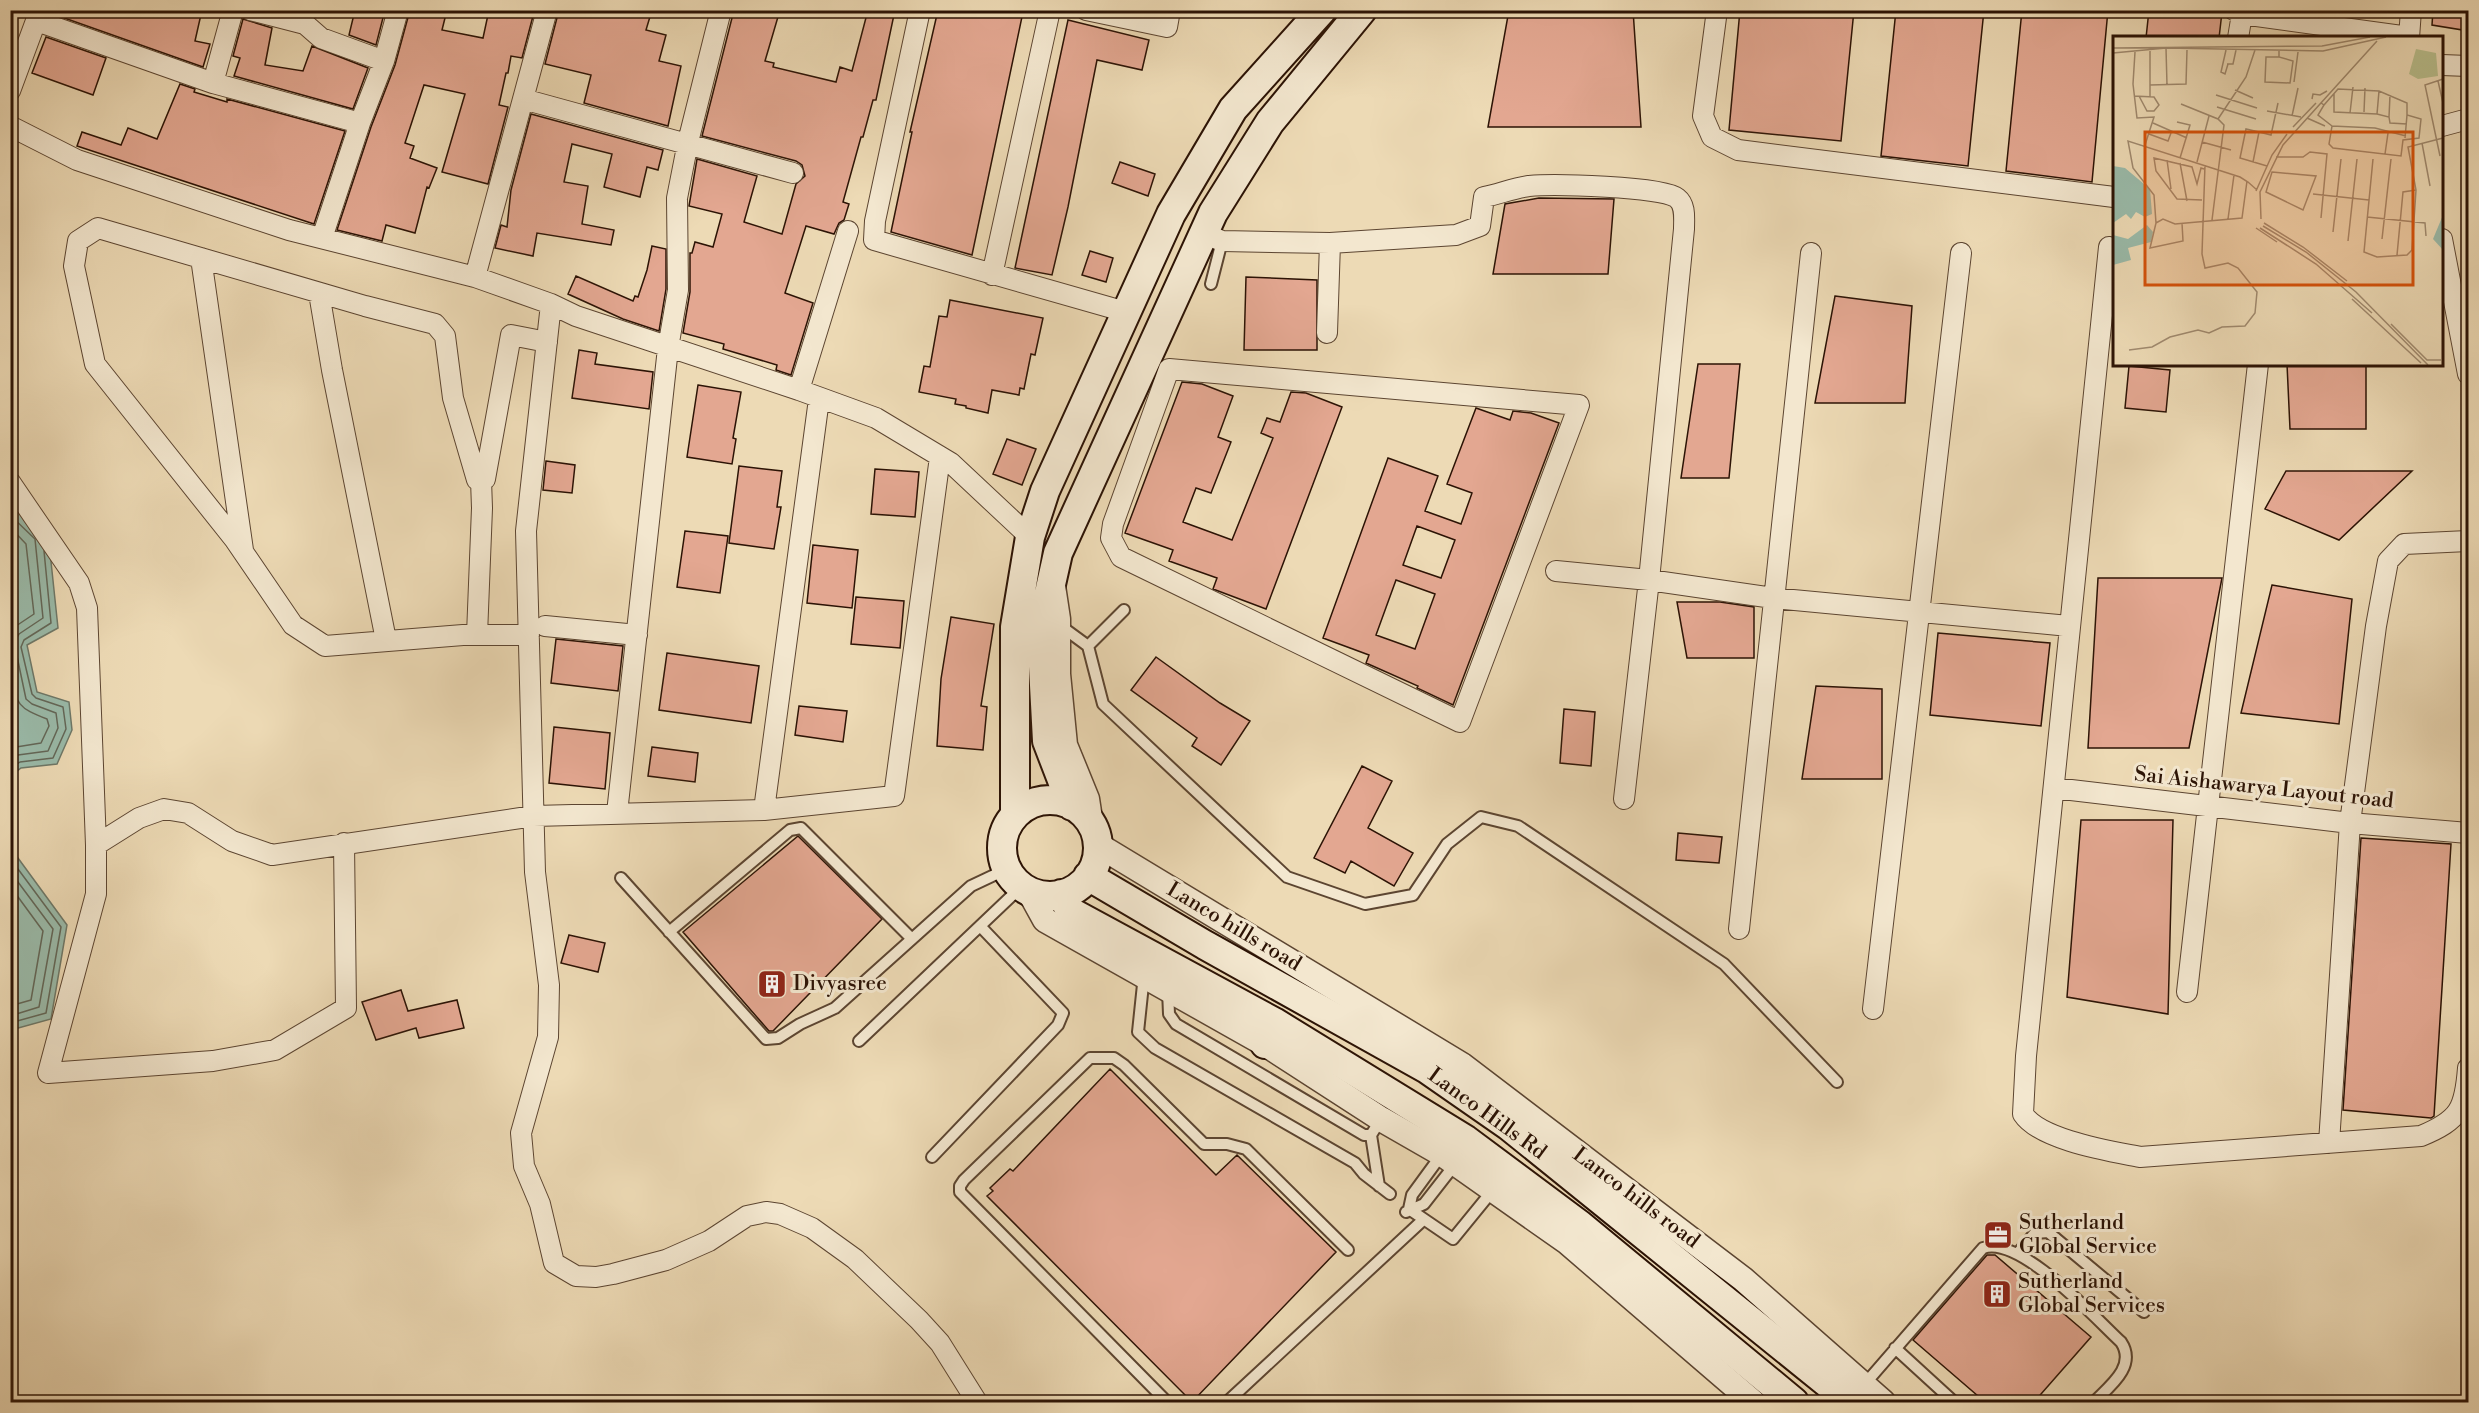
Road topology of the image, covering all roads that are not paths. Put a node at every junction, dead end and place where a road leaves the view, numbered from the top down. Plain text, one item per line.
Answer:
1 (233, 10) edge
2 (250, 10) edge
3 (398, 10) edge
4 (547, 10) edge
5 (722, 10) edge
6 (920, 10) edge
7 (1050, 10) edge
8 (1086, 10) edge
9 (1170, 10) edge
10 (1322, 10) edge
11 (1717, 10) edge
12 (2411, 10) edge
13 (2238, 12) edge
14 (1349, 15) edge
15 (39, 16) edge
16 (2238, 36) edge
17 (2402, 36) edge
18 (2409, 36) edge
19 (384, 61) junction
20 (2443, 65) edge
21 (2469, 66) edge
22 (213, 83) junction
23 (10, 91) edge
24 (523, 99) junction
25 (2469, 120) edge
26 (360, 123) junction
27 (10, 126) edge
28 (2443, 126) edge
29 (688, 142) junction
30 (793, 173) dead end
31 (2113, 196) edge
32 (848, 231) dead end
33 (1213, 237) junction
34 (322, 238) junction
35 (1330, 243) junction
36 (2443, 244) edge
37 (2109, 247) dead end
38 (1811, 253) dead end
39 (1961, 253) dead end
40 (201, 258) junction
41 (992, 275) junction
42 (475, 277) junction
43 (1211, 284) dead end
44 (319, 292) junction
45 (551, 304) junction
46 (1126, 312) junction
47 (1327, 333) dead end
48 (547, 342) junction
49 (668, 348) junction
50 (2258, 366) edge
51 (2469, 374) edge
52 (799, 390) junction
53 (819, 399) junction
54 (1109, 438) junction
55 (1144, 438) junction
56 (940, 457) junction
57 (1135, 462) junction
58 (481, 480) junction
59 (10, 482) edge
60 (1030, 537) junction
61 (2469, 541) edge
62 (243, 552) junction
63 (1556, 571) dead end
64 (1052, 580) junction
65 (1649, 580) junction
66 (1773, 598) junction
67 (1124, 610) dead end
68 (1918, 613) junction
69 (1058, 624) junction
70 (2069, 626) junction
71 (537, 630) junction
72 (477, 635) junction
73 (637, 635) junction
74 (386, 640) junction
75 (1088, 646) junction
76 (2054, 788) junction
77 (1624, 800) dead end
78 (2210, 807) junction
79 (764, 810) junction
80 (617, 813) junction
81 (1015, 815) junction
82 (534, 816) junction
83 (2350, 823) junction
84 (1087, 825) junction
85 (2469, 833) edge
86 (344, 843) junction
87 (96, 845) junction
88 (1088, 876) junction
89 (621, 878) dead end
90 (1019, 882) junction
91 (1061, 894) junction
92 (981, 927) junction
93 (1739, 929) dead end
94 (669, 932) junction
95 (911, 938) junction
96 (1144, 975) junction
97 (1168, 989) junction
98 (2187, 992) dead end
99 (1873, 1009) dead end
100 (1269, 1033) junction
101 (859, 1041) dead end
102 (2469, 1068) edge
103 (1837, 1082) dead end
104 (1494, 1103) junction
105 (1376, 1127) junction
106 (2329, 1143) junction
107 (932, 1157) dead end
108 (1449, 1158) junction
109 (1379, 1186) junction
110 (1493, 1190) junction
111 (1390, 1194) dead end
112 (1407, 1211) junction
113 (1423, 1220) junction
114 (1573, 1233) junction
115 (1348, 1250) dead end
116 (2018, 1253) junction
117 (2144, 1311) dead end
118 (1895, 1348) junction
119 (1849, 1397) edge
120 (977, 1402) edge
121 (1167, 1402) edge
122 (1227, 1402) edge
123 (1753, 1402) edge
124 (1794, 1402) edge
125 (1883, 1402) edge
126 (1954, 1402) edge
127 (2094, 1402) edge

1 - 22 street
2 - 19 street
3 - 19 street
4 - 24 street
5 - 29 street
6 - 41 street
7 - 41 street
8 - 9 street
10 - 46 main road
11 - 31 street
12 - 18 street
13 - 16 street
13 - 17 street
14 - 33 main road
15 - 22 street
15 - 23 street
19 - 26 street
20 - 21 street
22 - 26 street
24 - 29 street
24 - 42 street
25 - 28 street
26 - 34 street
27 - 34 street
29 - 30 street
29 - 49 street
32 - 52 street
33 - 35 street
33 - 43 lane
33 - 54 main road
34 - 42 street
35 - 47 street
35 - 65 street
36 - 51 street
37 - 70 street
38 - 66 street
39 - 68 street
40 - 44 street
40 - 62 street
40 - 62 street
41 - 46 street
42 - 45 street
44 - 58 street
44 - 74 street
45 - 48 street
45 - 49 street
46 - 60 main road
48 - 58 street
48 - 71 street
49 - 52 street
49 - 73 street
50 - 78 street
52 - 53 street
53 - 56 street
53 - 79 street
54 - 55 street
54 - 57 street
54 - 64 main road
55 - 57 street
55 - 57 street
56 - 60 street
56 - 79 street
58 - 72 street
59 - 87 street
60 - 81 main road
61 - 83 street
62 - 74 street
63 - 65 street
64 - 69 street
64 - 84 main road
65 - 66 street
65 - 77 street
66 - 68 street
66 - 93 street
67 - 75 lane
68 - 70 street
68 - 99 street
69 - 75 lane
69 - 84 street
70 - 76 street
71 - 72 street
71 - 73 street
71 - 82 street
72 - 74 street
73 - 80 street
75 - 103 lane
76 - 78 street, Sai Aishawarya Layout road
76 - 106 street
78 - 83 street, Sai Aishawarya Layout road
78 - 98 street
79 - 80 street
80 - 82 street
81 - 84 main road
81 - 90 main road
82 - 86 street
82 - 120 street
83 - 85 street, Sai Aishawarya Layout road
83 - 106 street
84 - 88 main road
84 - 104 street, Lanco hills road
86 - 87 street
86 - 87 street
88 - 91 main road
88 - 104 main road, Lanco Hills Rd
89 - 94 lane
90 - 91 main road
90 - 92 lane
90 - 95 lane
90 - 96 street
91 - 100 main road, Lanco Hills Rd
92 - 101 lane
92 - 107 lane
94 - 95 lane
94 - 95 lane
96 - 97 street
96 - 109 lane
97 - 100 street
97 - 105 lane
100 - 105 street
100 - 114 main road, Lanco Hills Rd
102 - 106 street
104 - 119 main road, Lanco Hills Rd
105 - 108 street
105 - 109 lane
108 - 110 street
108 - 112 lane
108 - 112 lane
109 - 111 lane
110 - 113 lane
110 - 114 street
112 - 113 lane
113 - 122 lane
114 - 123 street
114 - 124 main road, Lanco Hills Rd
115 - 121 lane
116 - 117 lane
116 - 118 lane
116 - 127 lane
118 - 119 lane
118 - 126 lane
119 - 125 street

